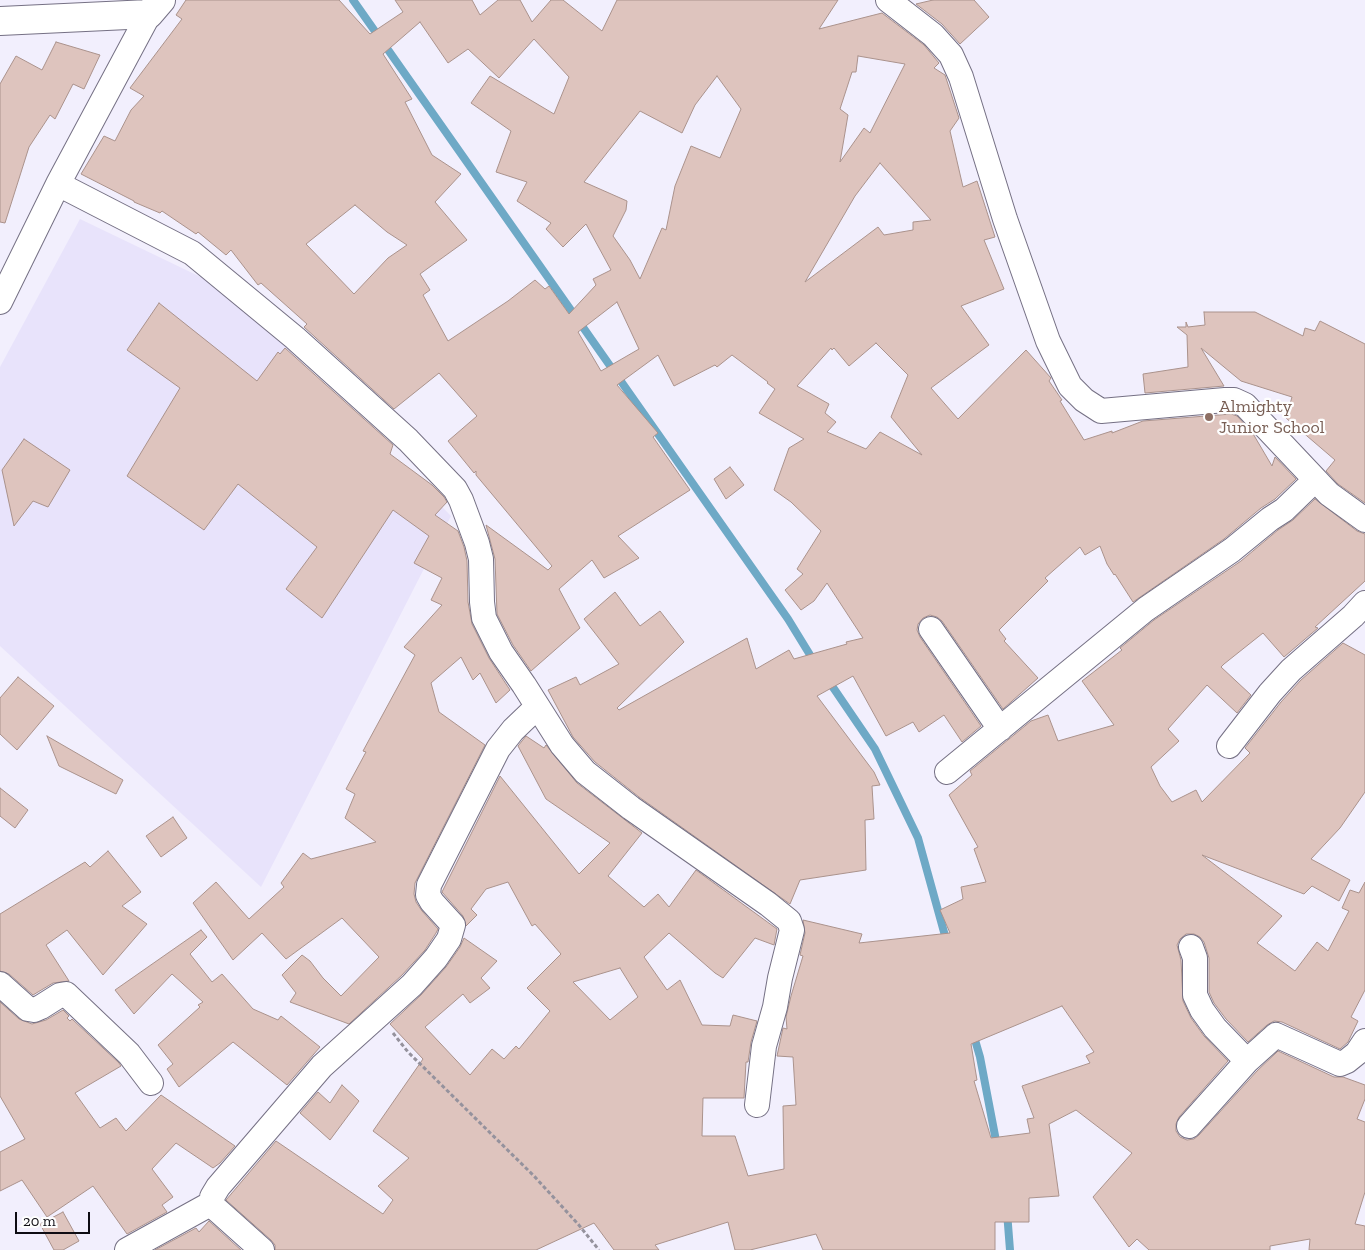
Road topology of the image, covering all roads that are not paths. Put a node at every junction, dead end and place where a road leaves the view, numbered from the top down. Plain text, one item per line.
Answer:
1 (888, 0) edge
2 (155, 7) edge
3 (0, 21) edge
4 (58, 184) junction
5 (0, 302) edge
6 (1315, 480) junction
7 (1365, 520) edge
8 (1365, 603) edge
9 (931, 629) dead end
10 (537, 707) junction
11 (1000, 729) junction
12 (1229, 746) dead end
13 (947, 772) dead end
14 (1191, 947) dead end
15 (0, 984) edge
16 (1365, 1042) edge
17 (1247, 1061) junction
18 (151, 1083) dead end
19 (757, 1105) dead end
20 (1189, 1126) dead end
21 (212, 1203) junction
22 (127, 1250) edge
23 (262, 1250) edge

1 - 6 street
2 - 3 street
2 - 4 street
4 - 5 street
4 - 10 street
6 - 7 street
6 - 11 street
8 - 12 street
9 - 11 street
10 - 19 street
10 - 21 street
11 - 13 street
14 - 17 street
15 - 18 street
16 - 17 street
17 - 20 street
21 - 22 street
21 - 23 street

